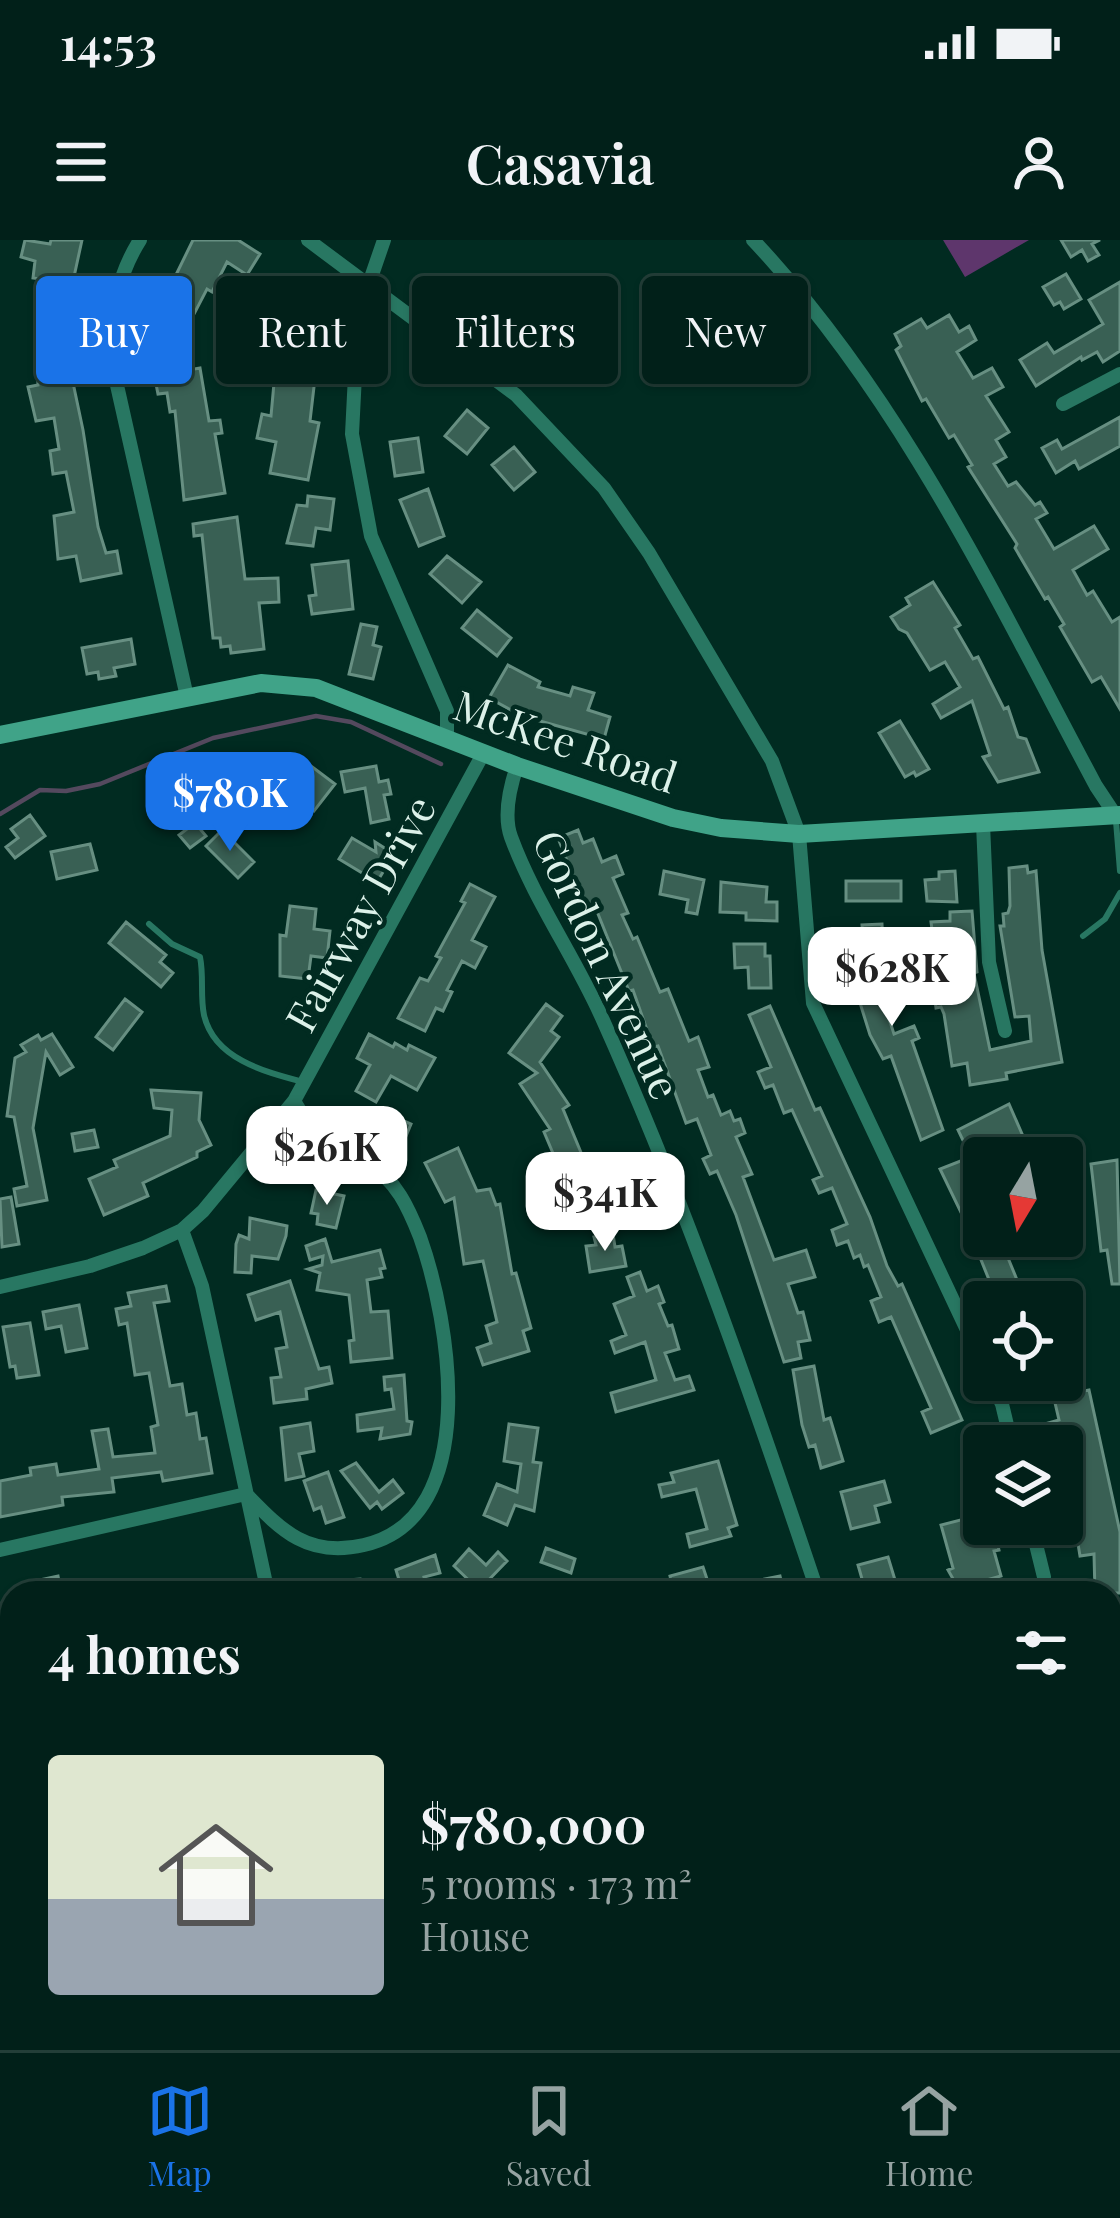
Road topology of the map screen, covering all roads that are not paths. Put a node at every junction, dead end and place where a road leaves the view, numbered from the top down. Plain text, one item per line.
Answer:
1 (140, 240) edge
2 (308, 240) edge
3 (384, 240) edge
4 (753, 240) edge
5 (357, 276) edge
6 (373, 276) edge
7 (388, 299) edge
8 (1120, 374) edge
9 (355, 384) edge
10 (1063, 404) dead end
11 (187, 698) junction
12 (0, 735) edge
13 (447, 739) junction
14 (483, 754) junction
15 (518, 766) junction
16 (1118, 816) edge
17 (983, 824) junction
18 (800, 834) junction
19 (1120, 871) edge
20 (1120, 893) edge
21 (149, 924) dead end
22 (1083, 936) dead end
23 (1005, 1030) dead end
24 (303, 1082) junction
25 (294, 1101) junction
26 (327, 1148) junction
27 (247, 1162) junction
28 (182, 1230) junction
29 (0, 1287) edge
30 (963, 1322) edge
31 (246, 1494) junction
32 (1036, 1545) edge
33 (0, 1550) edge
34 (1044, 1576) dead end
35 (265, 1581) edge
36 (814, 1581) edge

1 - 11 street
2 - 5 street
3 - 6 street
4 - 16 street
7 - 18 street
8 - 10 street
9 - 13 street
11 - 12 street, McKee Road
11 - 13 street, McKee Road
13 - 14 street, McKee Road
14 - 15 street, McKee Road
14 - 24 street, Fairway Drive
15 - 18 street, McKee Road
15 - 36 street, Gordon Avenue
16 - 17 street, McKee Road
16 - 19 lane
17 - 18 street, McKee Road
17 - 23 street
18 - 30 street
20 - 22 lane
21 - 24 lane
24 - 25 street, Fairway Drive
25 - 26 street
25 - 27 street, Fairway Drive
26 - 27 street
26 - 31 street
27 - 28 street, Fairway Drive
28 - 29 street, Fairway Drive
28 - 31 street
31 - 33 street
31 - 35 street
32 - 34 street

